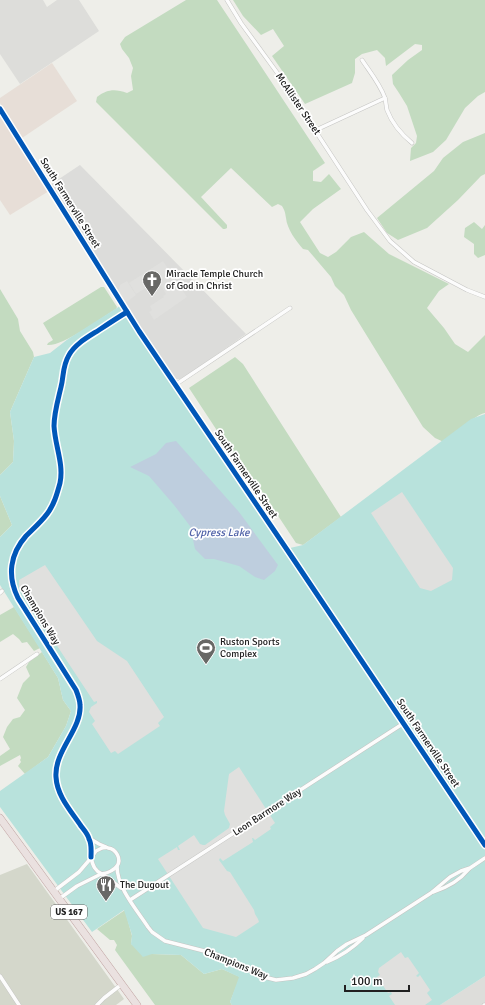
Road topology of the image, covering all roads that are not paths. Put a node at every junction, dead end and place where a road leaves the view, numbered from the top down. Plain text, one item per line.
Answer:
1 (226, 0) edge
2 (362, 60) dead end
3 (385, 98) junction
4 (0, 109) edge
5 (316, 130) junction
6 (412, 143) dead end
7 (485, 297) edge
8 (290, 308) dead end
9 (127, 312) junction
10 (175, 385) junction
11 (37, 654) dead end
12 (0, 679) edge
13 (404, 722) junction
14 (0, 818) edge
15 (89, 838) junction
16 (485, 845) edge
17 (107, 848) junction
18 (91, 858) junction
19 (485, 858) edge
20 (117, 866) junction
21 (102, 874) junction
22 (122, 888) junction
23 (54, 891) junction
24 (59, 899) junction
25 (130, 900) junction
26 (0, 976) edge
27 (122, 984) junction
28 (19, 1005) edge
29 (97, 1005) edge
30 (137, 1005) edge

1 - 5 street, McAllister Street
2 - 3 street
3 - 5 street
3 - 6 street
4 - 9 street, South Farmerville Street
5 - 7 street, McAllister Street
8 - 10 street
9 - 10 street, South Farmerville Street
9 - 15 street, Champions Way
10 - 13 street, South Farmerville Street
11 - 12 street
13 - 16 street, South Farmerville Street
13 - 25 street, Leon Barmore Way
14 - 23 highway, US 167
15 - 17 street, Champions Way
15 - 18 street, Champions Way
17 - 18 street
17 - 20 street, Champions Way
18 - 21 street, Champions Way
18 - 23 street
19 - 25 street, Champions Way
20 - 21 street
20 - 22 street, Champions Way
21 - 22 street, Champions Way
21 - 24 street
22 - 25 street, Champions Way
23 - 24 highway, US 167
24 - 27 highway, US 167
26 - 28 street
27 - 29 street
27 - 30 highway, US 167

